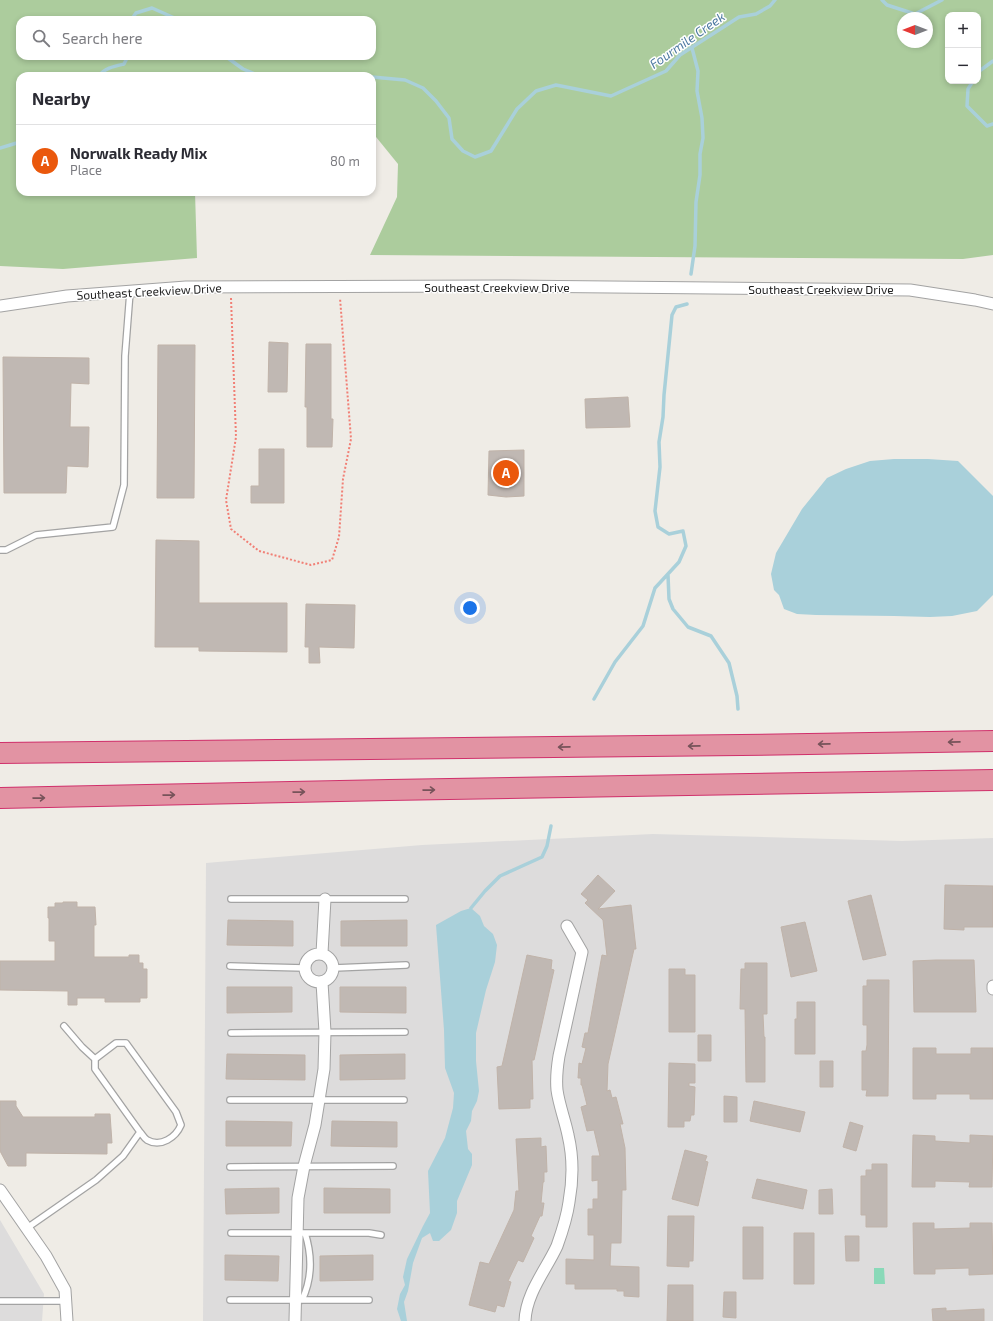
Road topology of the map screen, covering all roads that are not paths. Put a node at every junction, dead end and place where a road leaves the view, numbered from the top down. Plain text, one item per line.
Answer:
1 (130, 292) junction
2 (993, 304) edge
3 (0, 306) edge
4 (0, 550) edge
5 (993, 741) edge
6 (0, 753) edge
7 (993, 780) edge
8 (0, 798) edge
9 (231, 899) dead end
10 (325, 899) junction
11 (405, 899) dead end
12 (567, 926) dead end
13 (322, 953) junction
14 (406, 965) dead end
15 (230, 966) dead end
16 (305, 968) junction
17 (334, 968) junction
18 (322, 982) junction
19 (993, 986) edge
20 (993, 989) edge
21 (64, 1026) dead end
22 (231, 1032) dead end
23 (325, 1032) junction
24 (404, 1032) dead end
25 (95, 1059) junction
26 (320, 1099) junction
27 (230, 1100) dead end
28 (404, 1100) dead end
29 (140, 1132) junction
30 (230, 1166) dead end
31 (304, 1166) junction
32 (392, 1166) dead end
33 (0, 1190) edge
34 (27, 1228) junction
35 (231, 1233) dead end
36 (301, 1233) junction
37 (381, 1235) dead end
38 (230, 1300) dead end
39 (299, 1300) junction
40 (369, 1300) dead end
41 (0, 1301) edge
42 (66, 1301) junction
43 (67, 1321) edge
44 (295, 1321) edge
45 (525, 1321) edge

1 - 2 street, Southeast Creekview Drive
1 - 3 street, Southeast Creekview Drive
1 - 4 lane
5 -> 6 highway
8 -> 7 highway
9 - 10 lane
10 - 11 lane
10 - 13 street
12 - 45 street
13 - 16 street
13 - 17 street
14 - 17 lane
15 - 16 lane
16 - 18 street
17 - 18 street
18 - 23 street
19 - 20 street
21 - 25 lane
22 - 23 lane
23 - 24 lane
23 - 26 street
25 - 29 lane
25 - 29 lane
26 - 27 lane
26 - 28 lane
26 - 31 street
29 - 34 lane
30 - 31 lane
31 - 32 lane
31 - 36 street
33 - 34 street
34 - 42 street
35 - 36 lane
36 - 37 lane
36 - 39 street
38 - 39 lane
39 - 40 lane
39 - 44 street
41 - 42 lane
42 - 43 street

